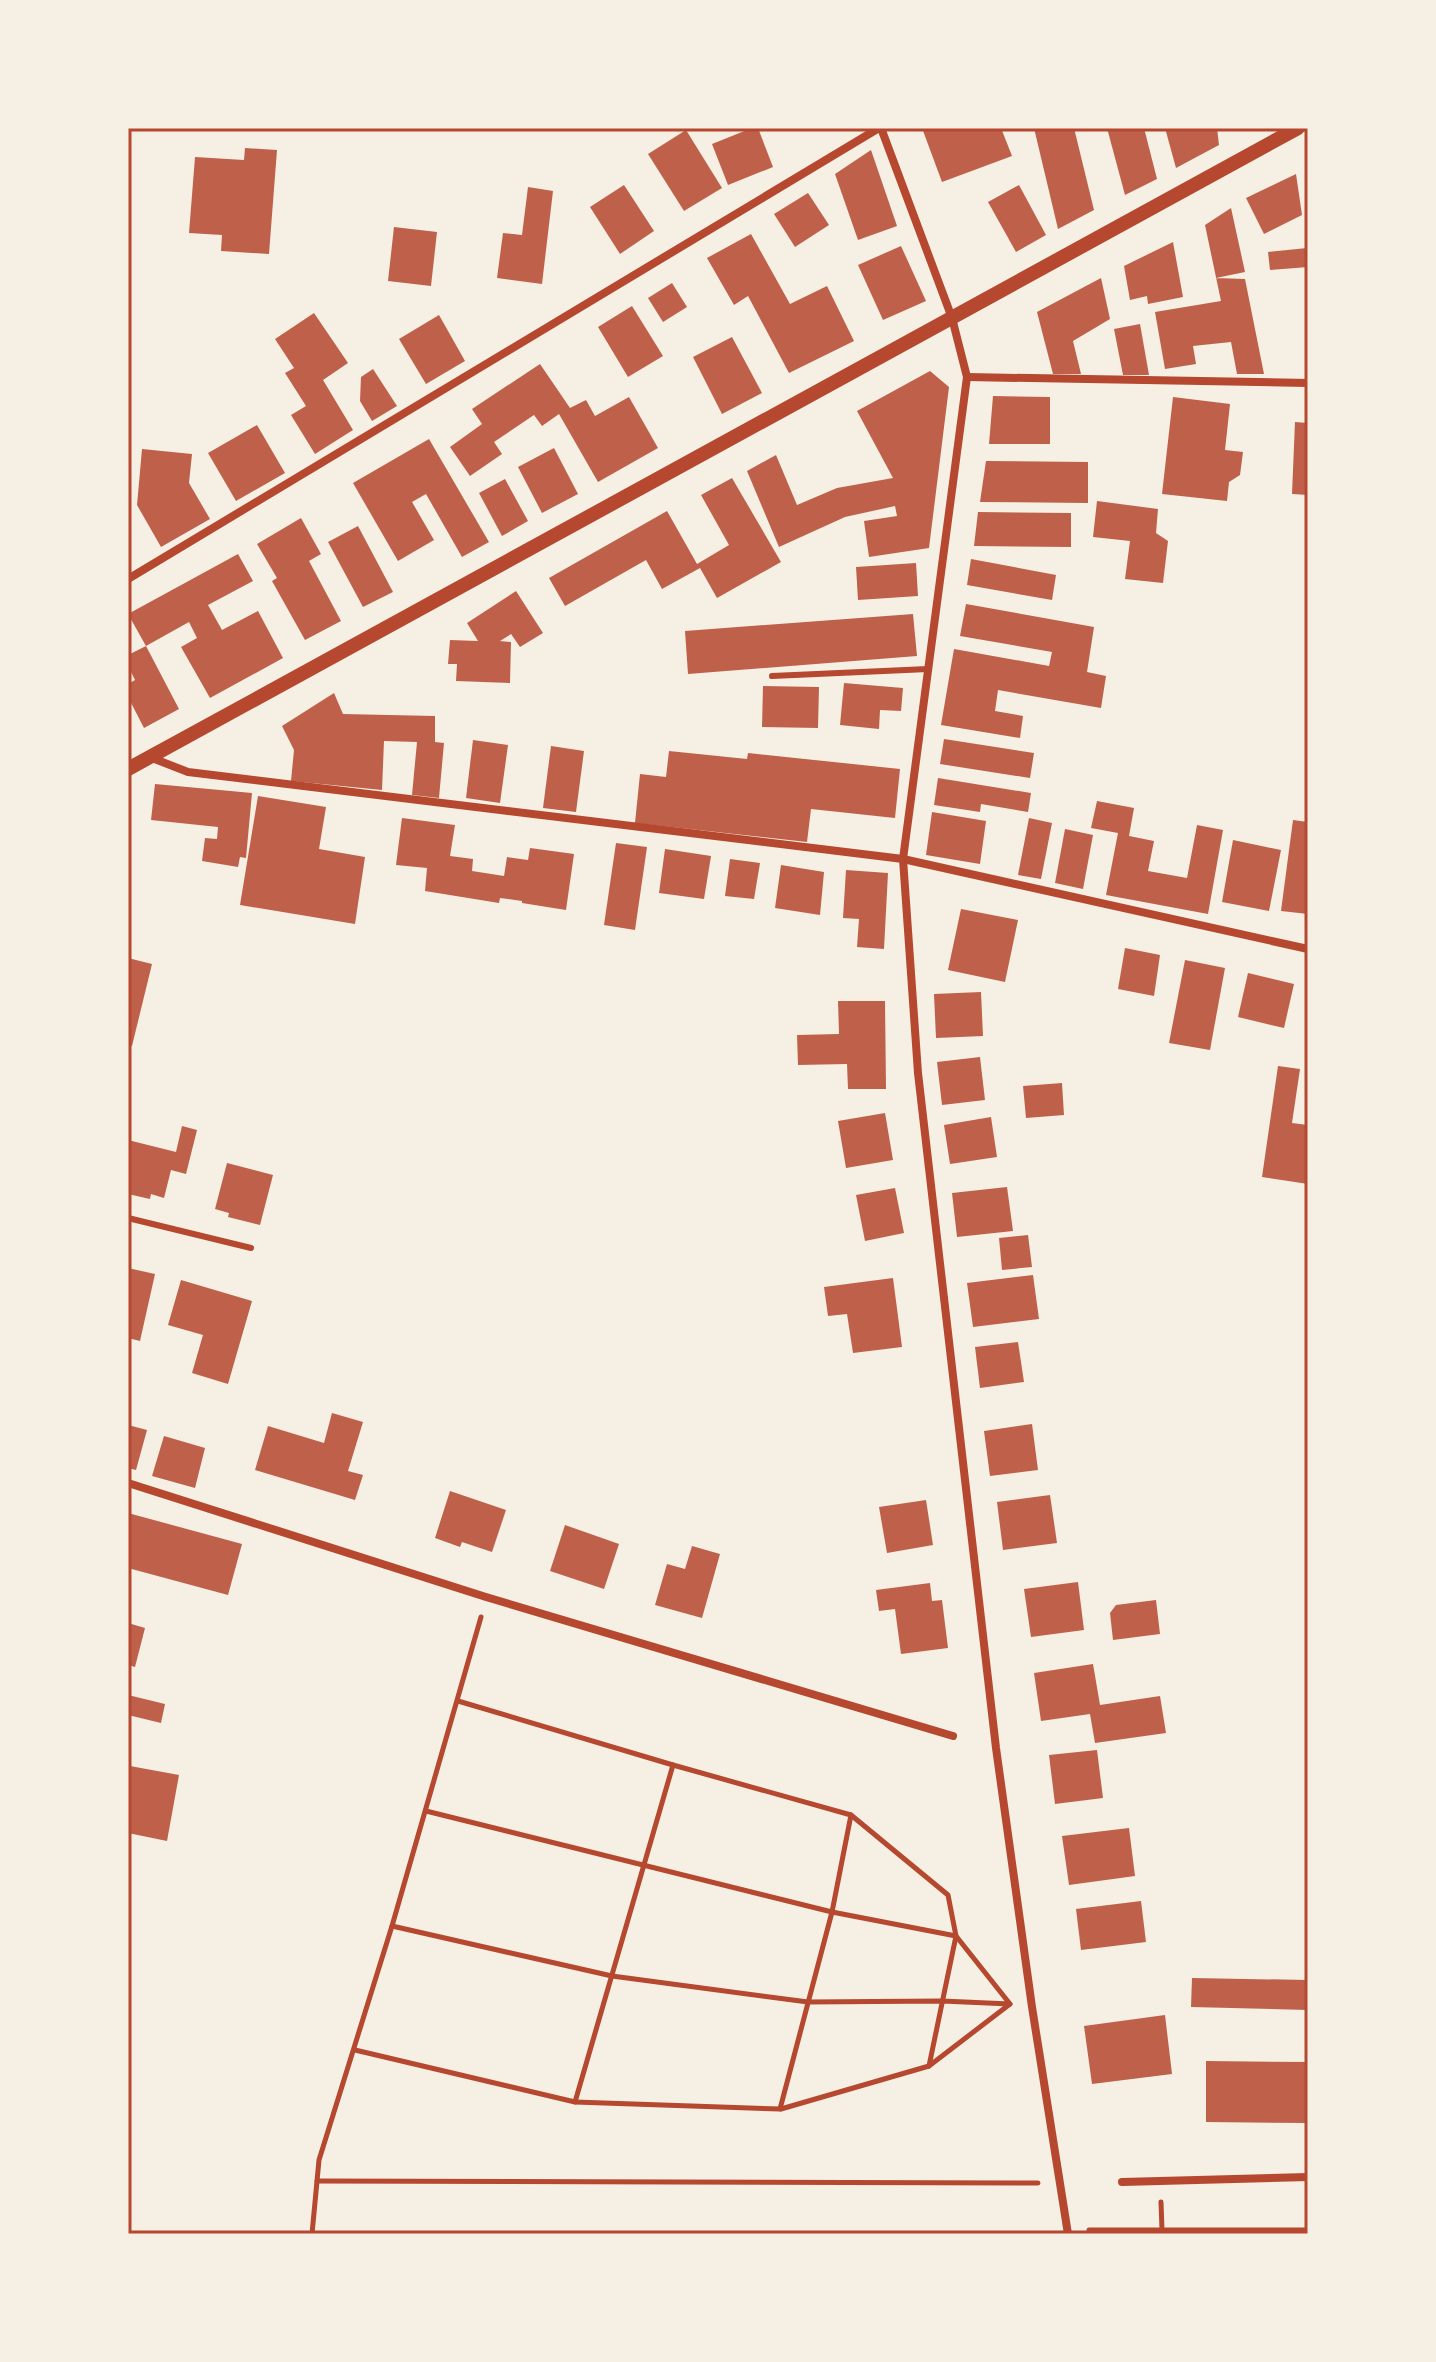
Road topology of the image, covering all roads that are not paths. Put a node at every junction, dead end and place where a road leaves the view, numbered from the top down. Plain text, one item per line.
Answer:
1 (880, 128) edge
2 (1298, 128) edge
3 (952, 318) junction
4 (967, 377) junction
5 (1308, 383) edge
6 (128, 579) edge
7 (928, 669) junction
8 (772, 676) dead end
9 (152, 758) junction
10 (128, 769) edge
11 (903, 859) junction
12 (1308, 949) edge
13 (128, 1218) edge
14 (251, 1248) dead end
15 (128, 1483) edge
16 (953, 1736) dead end
17 (1308, 2177) edge
18 (1122, 2182) dead end
19 (1068, 2232) edge

1 - 3 street
1 - 6 street
2 - 3 street
3 - 4 street
3 - 9 street
4 - 5 street
4 - 7 street
7 - 8 lane
7 - 11 street
9 - 10 street
9 - 11 street
11 - 12 street
11 - 19 street
13 - 14 lane
15 - 16 street
17 - 18 street

